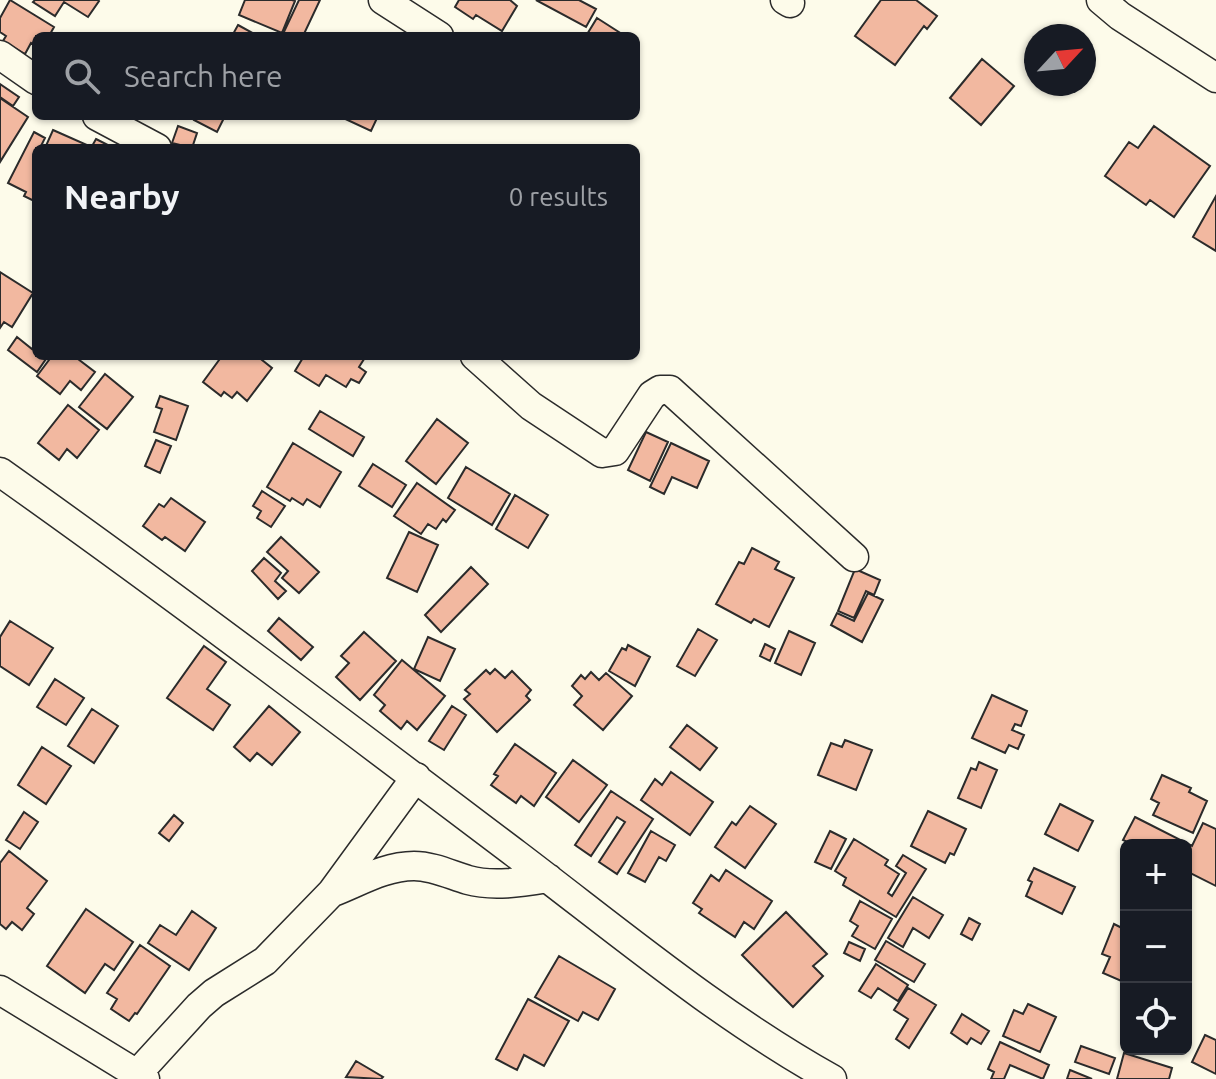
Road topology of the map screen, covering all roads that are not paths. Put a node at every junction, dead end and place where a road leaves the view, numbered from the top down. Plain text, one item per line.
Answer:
1 (383, 0) edge
2 (1101, 0) edge
3 (433, 32) edge
4 (0, 55) edge
5 (32, 77) edge
6 (1216, 78) edge
7 (104, 120) edge
8 (150, 144) edge
9 (479, 360) edge
10 (0, 472) edge
11 (854, 557) dead end
12 (416, 777) junction
13 (548, 878) junction
14 (332, 892) junction
15 (0, 990) edge
16 (141, 1077) edge
17 (832, 1079) edge

1 - 3 street
2 - 6 street
4 - 5 street
7 - 8 street
9 - 11 street
10 - 12 street
12 - 13 street
12 - 14 street
13 - 14 street
13 - 17 street
14 - 16 street
15 - 16 street

